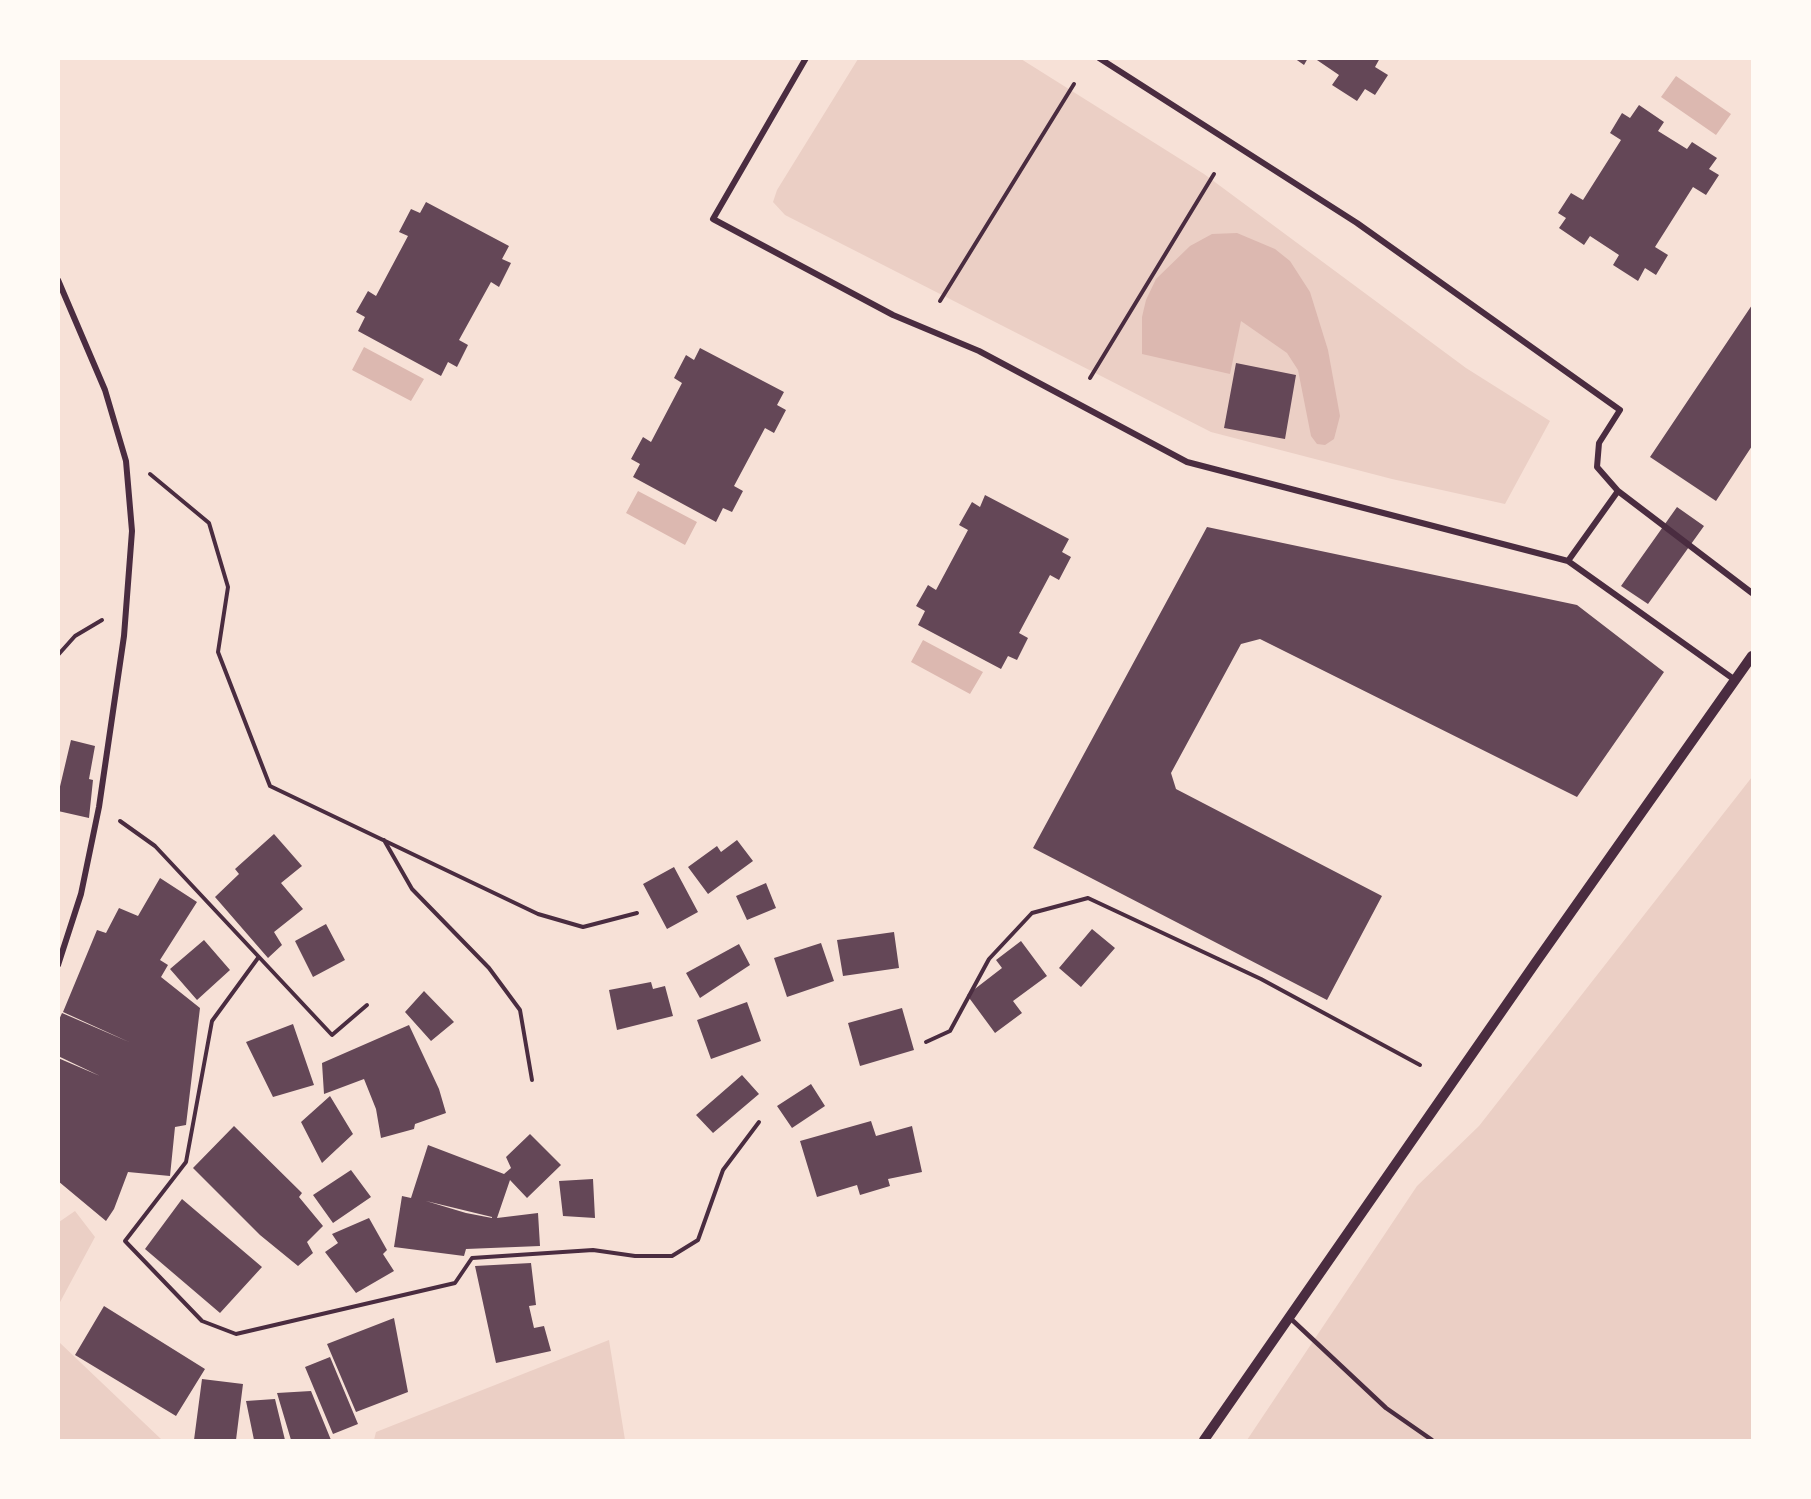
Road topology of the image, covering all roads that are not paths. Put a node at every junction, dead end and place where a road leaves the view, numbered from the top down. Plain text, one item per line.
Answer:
1 (806, 58) edge
2 (1099, 58) edge
3 (58, 280) edge
4 (1618, 491) junction
5 (1568, 561) junction
6 (1752, 592) edge
7 (1752, 656) edge
8 (1735, 680) junction
9 (58, 965) edge
10 (1290, 1318) junction
11 (1204, 1440) edge
12 (1432, 1440) edge

1 - 5 street
2 - 4 street
3 - 9 street
4 - 5 street
4 - 6 street
5 - 8 street
7 - 8 street
8 - 10 street
10 - 11 street
10 - 12 lane

